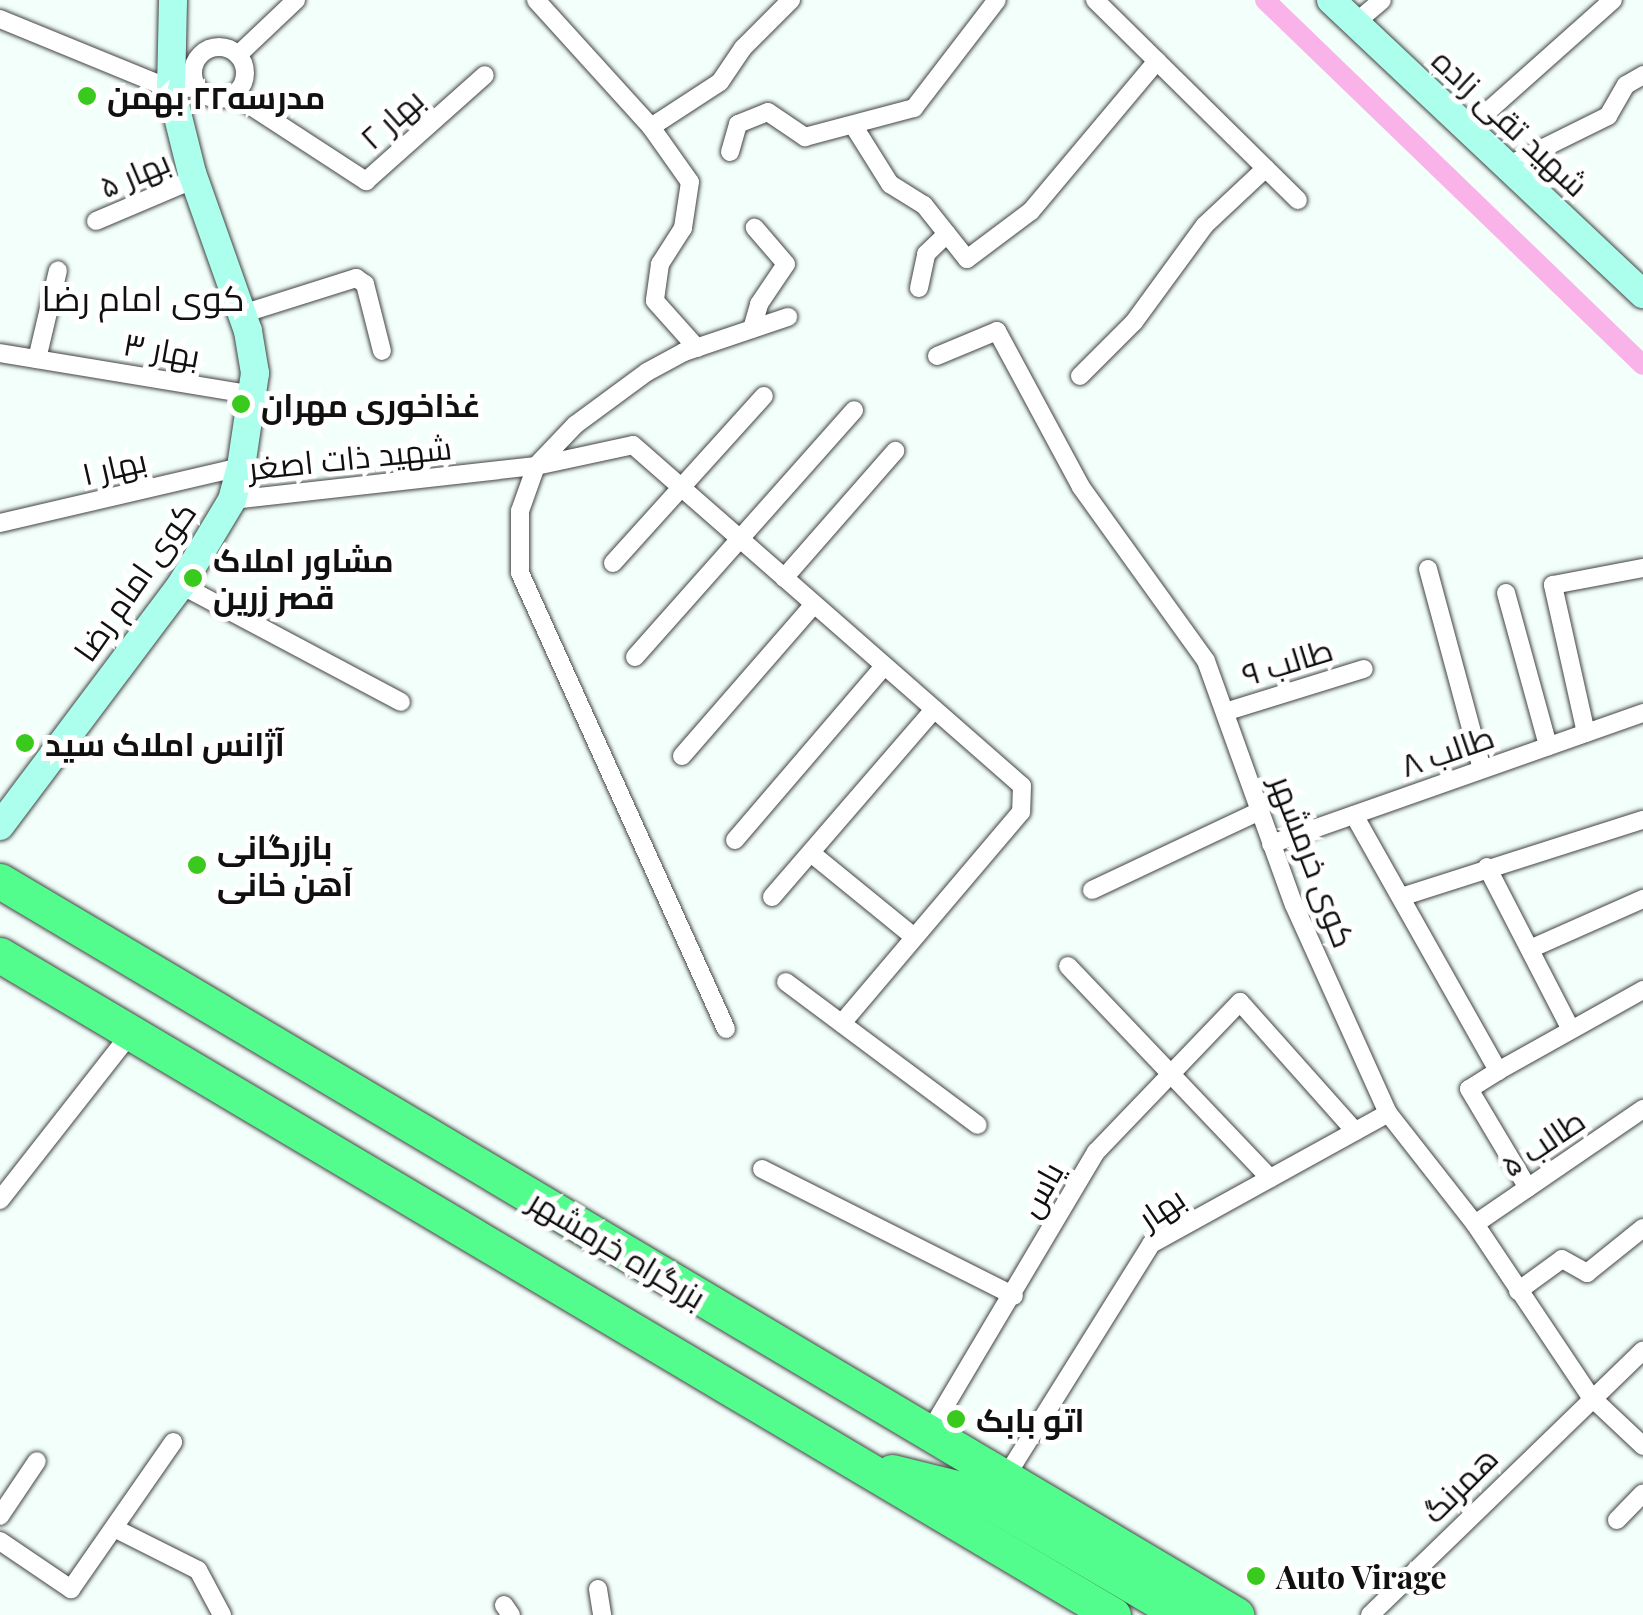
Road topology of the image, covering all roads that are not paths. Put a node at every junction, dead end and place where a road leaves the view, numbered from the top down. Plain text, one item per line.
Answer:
1 (173, 0) edge
2 (296, 0) edge
3 (791, 0) edge
4 (997, 0) edge
5 (1095, 0) edge
6 (1331, 0) edge
7 (1382, 0) edge
8 (1613, 0) edge
9 (546, 3) edge
10 (0, 19) edge
11 (1355, 23) junction
12 (238, 54) junction
13 (1156, 61) junction
14 (485, 75) dead end
15 (1643, 75) edge
16 (183, 86) junction
17 (234, 94) junction
18 (853, 125) junction
19 (652, 127) junction
20 (1468, 129) junction
21 (730, 152) dead end
22 (1507, 166) junction
23 (1266, 168) junction
24 (195, 180) junction
25 (1298, 200) dead end
26 (96, 222) dead end
27 (756, 228) dead end
28 (947, 234) junction
29 (1631, 269) edge
30 (58, 270) dead end
31 (919, 288) dead end
32 (1643, 294) edge
33 (242, 314) junction
34 (788, 317) dead end
35 (752, 329) junction
36 (697, 348) junction
37 (382, 351) dead end
38 (0, 352) edge
39 (937, 356) dead end
40 (38, 359) junction
41 (1080, 376) dead end
42 (254, 395) junction
43 (764, 396) dead end
44 (854, 410) dead end
45 (895, 451) dead end
46 (536, 466) junction
47 (241, 467) junction
48 (682, 488) junction
49 (232, 500) junction
50 (0, 523) edge
51 (740, 538) junction
52 (613, 564) dead end
53 (1643, 568) edge
54 (1428, 569) dead end
55 (784, 578) junction
56 (181, 585) junction
57 (1506, 593) dead end
58 (814, 604) junction
59 (635, 657) dead end
60 (884, 666) junction
61 (1364, 669) dead end
62 (401, 702) dead end
63 (934, 708) junction
64 (1228, 711) junction
65 (1643, 712) edge
66 (1586, 733) junction
67 (1548, 746) junction
68 (682, 756) dead end
69 (1482, 770) junction
70 (1260, 811) junction
71 (1354, 815) junction
72 (1643, 820) edge
73 (0, 826) edge
74 (735, 840) dead end
75 (1271, 844) junction
76 (811, 853) junction
77 (1488, 867) junction
78 (0, 881) edge
79 (1092, 890) dead end
80 (772, 897) dead end
81 (1401, 897) junction
82 (1643, 899) edge
83 (914, 937) junction
84 (1530, 949) junction
85 (0, 955) edge
86 (1068, 966) dead end
87 (786, 982) dead end
88 (1643, 990) edge
89 (842, 1024) junction
90 (726, 1029) dead end
91 (1571, 1030) junction
92 (131, 1033) junction
93 (1498, 1071) junction
94 (1170, 1072) junction
95 (1643, 1109) edge
96 (1388, 1113) junction
97 (978, 1125) dead end
98 (1355, 1132) junction
99 (762, 1168) dead end
100 (1270, 1178) junction
101 (1528, 1188) junction
102 (0, 1200) edge
103 (1476, 1224) junction
104 (1643, 1228) edge
105 (1518, 1291) junction
106 (1014, 1296) junction
107 (1643, 1350) edge
108 (1590, 1396) junction
109 (929, 1432) junction
110 (173, 1442) dead end
111 (1643, 1446) edge
112 (37, 1462) dead end
113 (1005, 1478) junction
114 (1643, 1493) edge
115 (0, 1516) edge
116 (1618, 1520) dead end
117 (114, 1528) junction
118 (0, 1540) edge
119 (1063, 1547) junction
120 (598, 1589) dead end
121 (222, 1615) edge
122 (602, 1615) edge
123 (1113, 1615) edge
124 (1213, 1615) edge
125 (1236, 1615) edge
126 (1370, 1615) edge

1 - 16 main road, کوی امام رضا
2 - 12 street
3 - 19 street
4 - 18 street
5 - 13 street
6 - 11 main road, شهید تقی زاده
7 - 11 street
8 - 20 street
9 - 19 street
10 - 16 street
11 - 20 main road, شهید تقی زاده
12 - 16 street
12 - 17 street
13 - 23 street
13 - 28 street
14 - 17 street, بهار ۲
15 - 22 street
16 - 17 street
16 - 24 main road, کوی امام رضا
18 - 21 street
18 - 28 street
19 - 36 street
20 - 22 main road, شهید تقی زاده
22 - 29 main road, شهید تقی زاده
23 - 25 street
23 - 41 street
24 - 26 street, بهار ۵
24 - 33 main road, کوی امام رضا
27 - 35 street
28 - 31 street
29 - 32 main road, شهید تقی زاده
30 - 40 street
33 - 37 street
33 - 42 main road, کوی امام رضا
34 - 35 street
35 - 36 street
36 - 46 street
38 - 40 street, بهار ۳
39 - 64 street, کوی خرمشهر
40 - 42 street, بهار ۳
42 - 47 main road, کوی امام رضا
43 - 48 street
44 - 51 street
45 - 55 street
46 - 48 street, شهید ذات اصغر
46 - 49 street, شهید ذات اصغر
46 - 90 street
47 - 49 main road, کوی امام رضا
47 - 50 street, بهار ۱
48 - 51 street
48 - 52 street
49 - 56 main road, کوی امام رضا
51 - 55 street
51 - 59 street
53 - 66 street
54 - 69 street
55 - 58 street
56 - 62 street
56 - 73 main road, کوی امام رضا
57 - 67 street
58 - 60 street
58 - 68 street
60 - 63 street
60 - 74 street
61 - 64 street, طالب ۹
63 - 76 street
63 - 83 street
64 - 70 street, کوی خرمشهر
65 - 66 street, طالب ۸
66 - 67 street, طالب ۸
67 - 69 street, طالب ۸
69 - 71 street, طالب ۸
70 - 75 street, کوی خرمشهر
70 - 79 street
71 - 75 street, طالب ۸
71 - 81 street
72 - 77 street
75 - 96 street, کوی خرمشهر
76 - 80 street
76 - 83 street
77 - 81 street
77 - 84 street
78 - 109 highway, بزرگراه خرمشهر
81 - 93 street
82 - 84 street
83 - 89 street
84 - 91 street
85 - 92 highway, بزرگراه خرمشهر
86 - 94 street
87 - 89 street
88 - 91 street
89 - 97 street
91 - 93 street
92 - 102 street
92 - 119 highway, بزرگراه خرمشهر
93 - 101 street
94 - 98 street, یاس
94 - 100 street
94 - 106 street, یاس
95 - 101 street, طالب ۵
96 - 98 street, بهار
96 - 103 street, کوی خرمشهر
98 - 100 street, بهار
99 - 106 street
100 - 113 street, بهار
101 - 103 street, طالب ۵
103 - 105 street, کوی خرمشهر
104 - 105 street
105 - 108 street, کوی خرمشهر
106 - 109 street, یاس
107 - 108 street, همرنگ
108 - 111 street, کوی خرمشهر
108 - 126 street, همرنگ
109 - 113 highway, بزرگراه خرمشهر
110 - 117 street
112 - 115 street
113 - 119 highway, بزرگراه خرمشهر
114 - 116 street
117 - 118 street
117 - 121 street
119 - 123 highway, بزرگراه خرمشهر
119 - 124 highway
119 - 125 highway, بزرگراه خرمشهر
120 - 122 street

